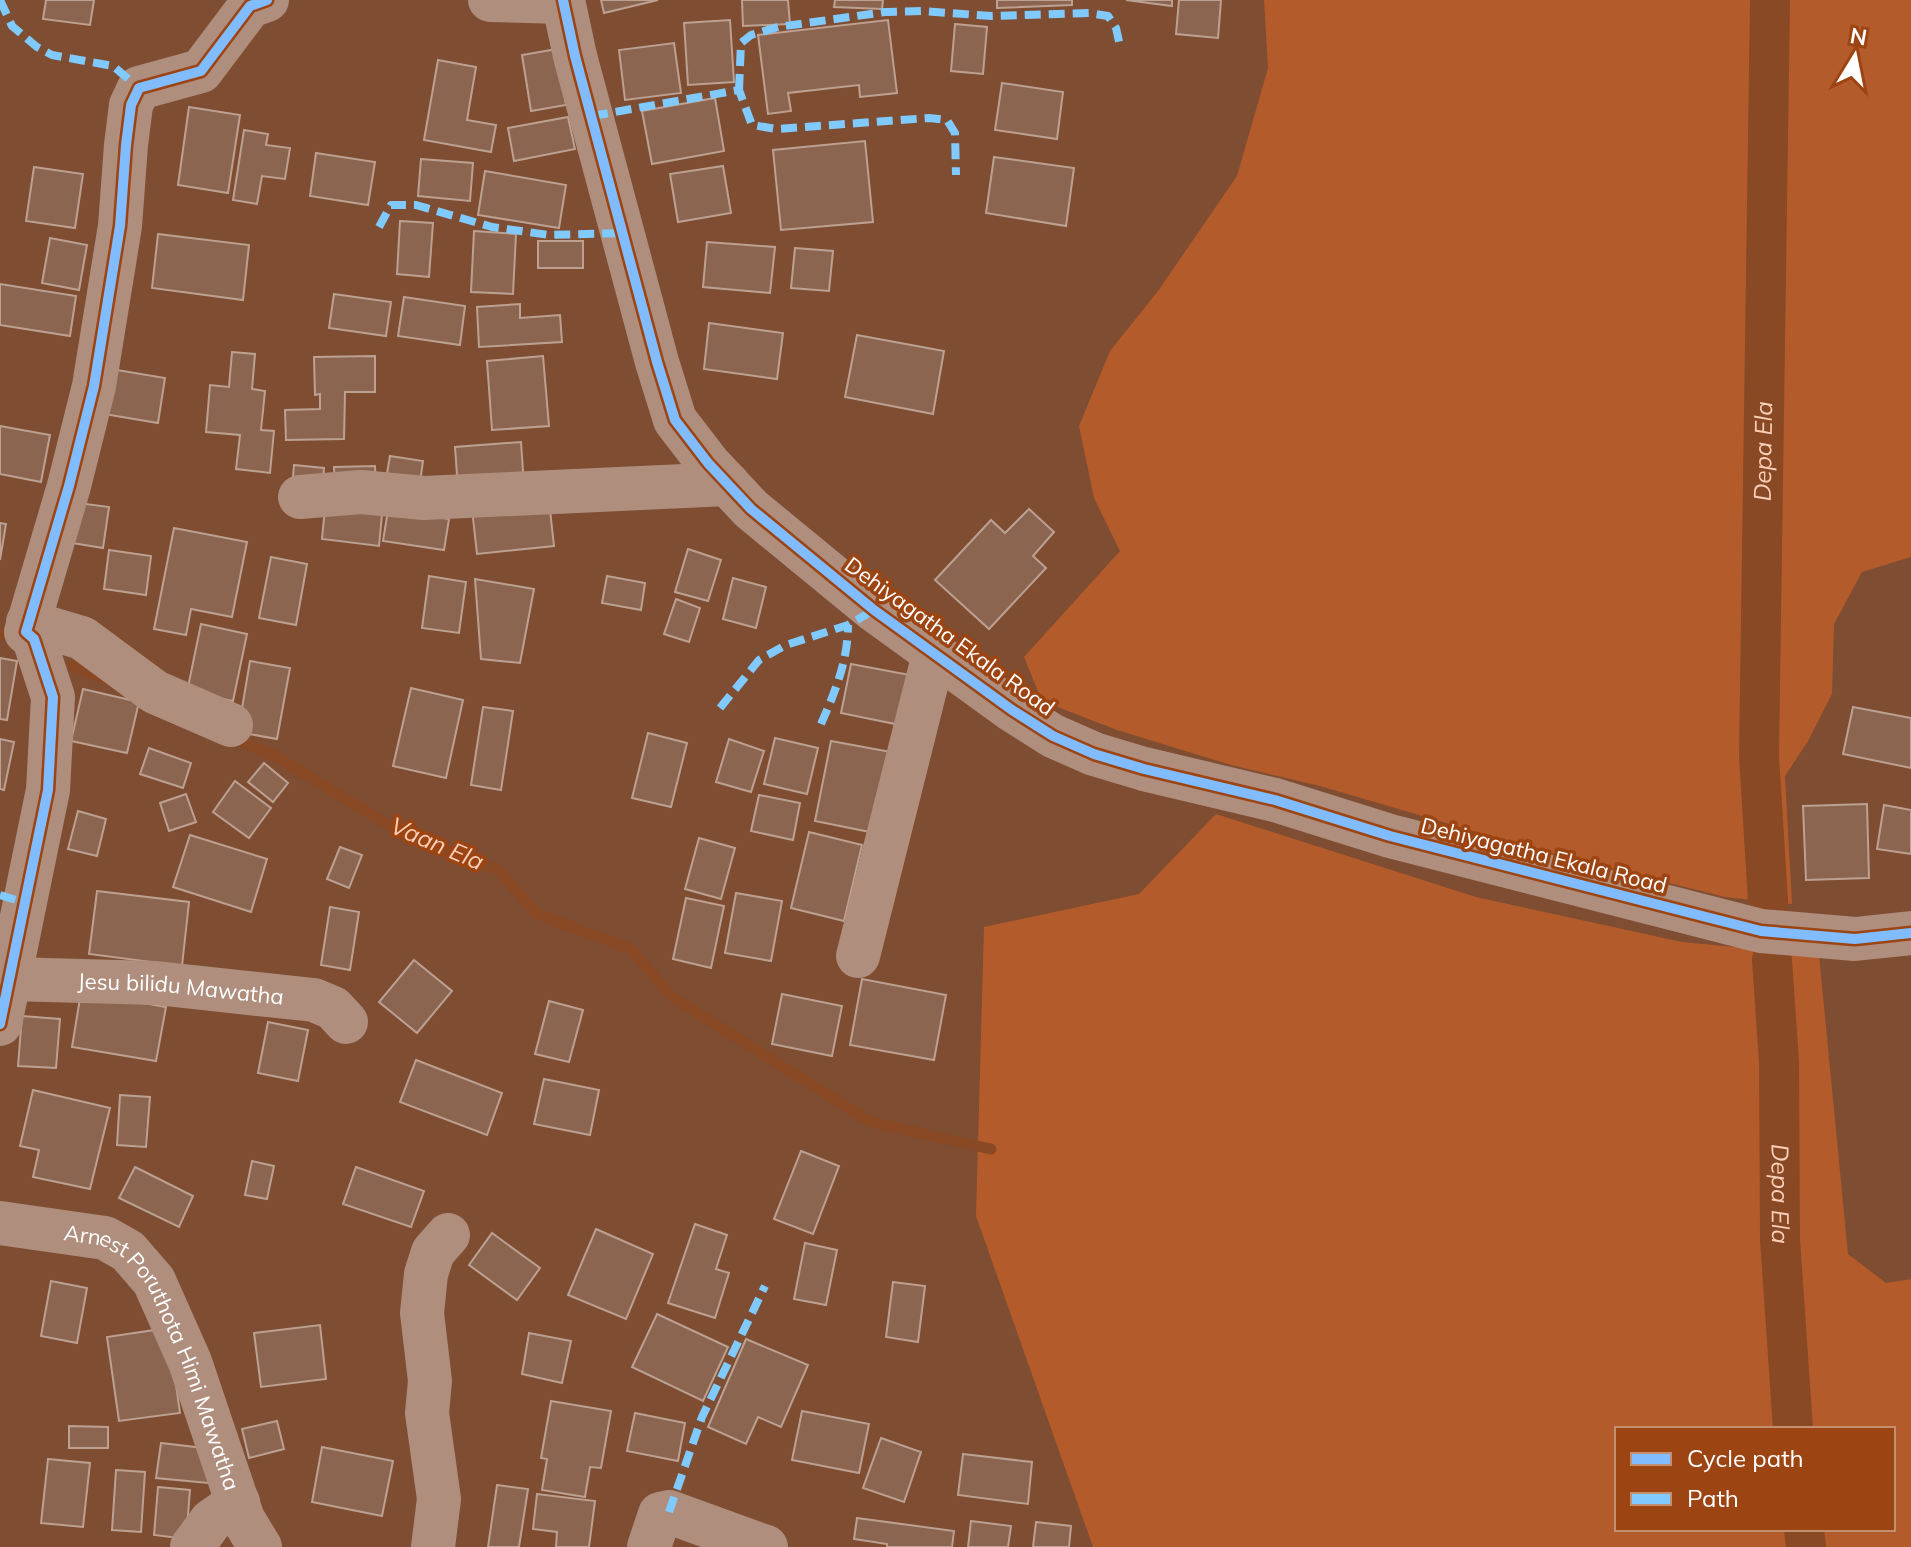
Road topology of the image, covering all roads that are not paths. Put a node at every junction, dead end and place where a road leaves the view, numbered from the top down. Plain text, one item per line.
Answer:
1 (267, 0) edge
2 (490, 0) edge
3 (563, 1) edge
4 (728, 484) junction
5 (300, 497) dead end
6 (18, 623) edge
7 (934, 654) junction
8 (231, 725) dead end
9 (1911, 933) edge
10 (858, 956) dead end
11 (9, 979) junction
12 (346, 1022) dead end
13 (0, 1024) edge
14 (0, 1223) edge
15 (448, 1235) dead end
16 (238, 1502) junction
17 (192, 1547) edge
18 (260, 1547) edge
19 (433, 1547) edge
20 (649, 1547) edge
21 (766, 1547) edge

1 - 6 street
2 - 3 street
3 - 4 street, Dehiyagatha Ekala Road
4 - 5 street
4 - 7 street, Dehiyagatha Ekala Road
6 - 8 street
6 - 11 street
7 - 9 street, Dehiyagatha Ekala Road
7 - 10 street
11 - 12 street, Jesu bilidu Mawatha
11 - 13 street
14 - 16 street, Arnest Poruthota Himi Mawatha
15 - 19 street
16 - 17 street
16 - 18 street, Arnest Poruthota Himi Mawatha
20 - 21 street

